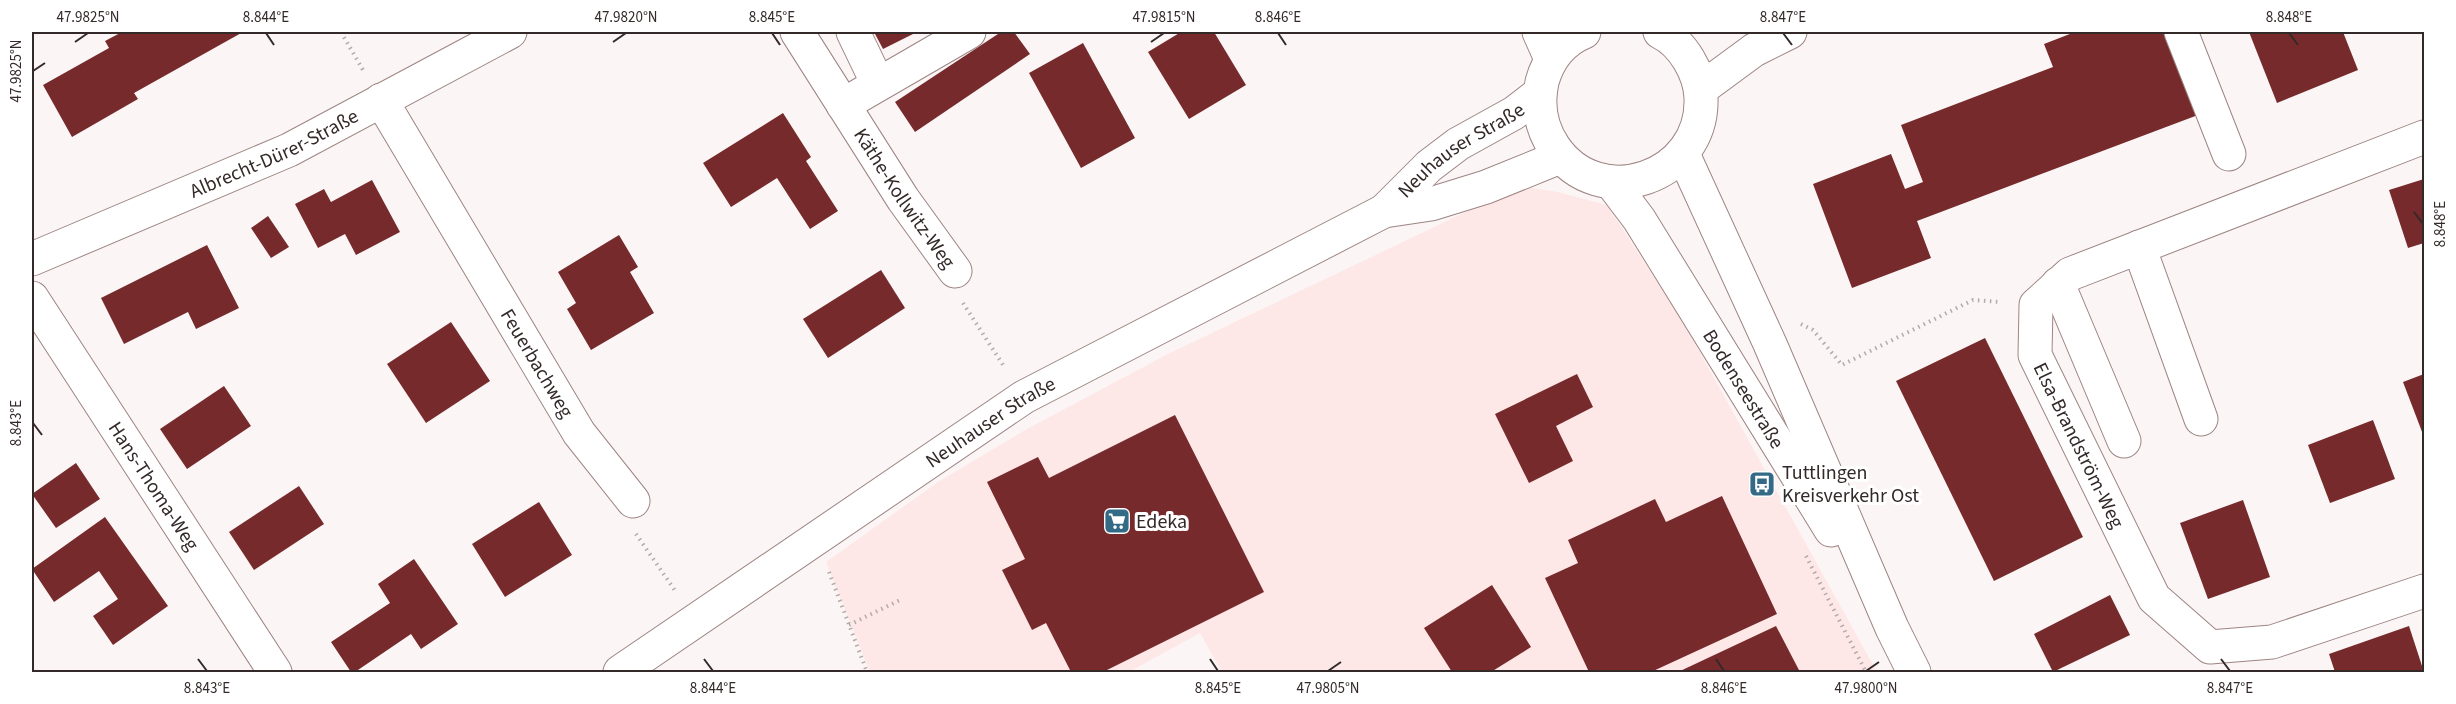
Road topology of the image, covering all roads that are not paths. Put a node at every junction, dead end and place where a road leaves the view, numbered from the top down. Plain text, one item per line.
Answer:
1 (510, 32) edge
2 (797, 32) edge
3 (853, 32) edge
4 (969, 32) edge
5 (1584, 32) edge
6 (1667, 32) edge
7 (1790, 32) edge
8 (2181, 32) edge
9 (1545, 45) edge
10 (878, 84) junction
11 (1701, 88) junction
12 (1540, 93) junction
13 (381, 100) junction
14 (843, 105) junction
15 (2424, 137) edge
16 (1683, 154) junction
17 (2229, 154) dead end
18 (1560, 157) junction
19 (1611, 182) junction
20 (1384, 211) junction
21 (2139, 247) junction
22 (32, 259) edge
23 (955, 271) road end
24 (2047, 295) junction
25 (32, 298) edge
26 (2201, 419) dead end
27 (2124, 441) dead end
28 (633, 501) road end
29 (2424, 591) edge
30 (1892, 628) junction
31 (276, 672) edge
32 (620, 672) edge
33 (1914, 672) edge

1 - 13 street, Albrecht-Dürer-Straße
2 - 14 street, Käthe-Kollwitz-Weg
3 - 10 street
4 - 10 street
5 - 9 street
6 - 11 street
7 - 11 street
8 - 17 street
9 - 12 street
10 - 14 street
11 - 16 street
12 - 18 street
12 - 20 street, Neuhauser Straße
13 - 22 street, Albrecht-Dürer-Straße
13 - 28 street, Feuerbachweg
14 - 23 street, Käthe-Kollwitz-Weg
15 - 21 street
16 - 19 street
16 - 30 street, Bodenseestraße
18 - 19 street
18 - 20 street, Neuhauser Straße
19 - 30 street, Bodenseestraße
20 - 32 street, Neuhauser Straße
21 - 24 street
21 - 26 street
24 - 27 street
24 - 29 street, Elsa-Brandström-Weg
25 - 31 street, Hans-Thoma-Weg
30 - 33 street, Bodenseestraße

